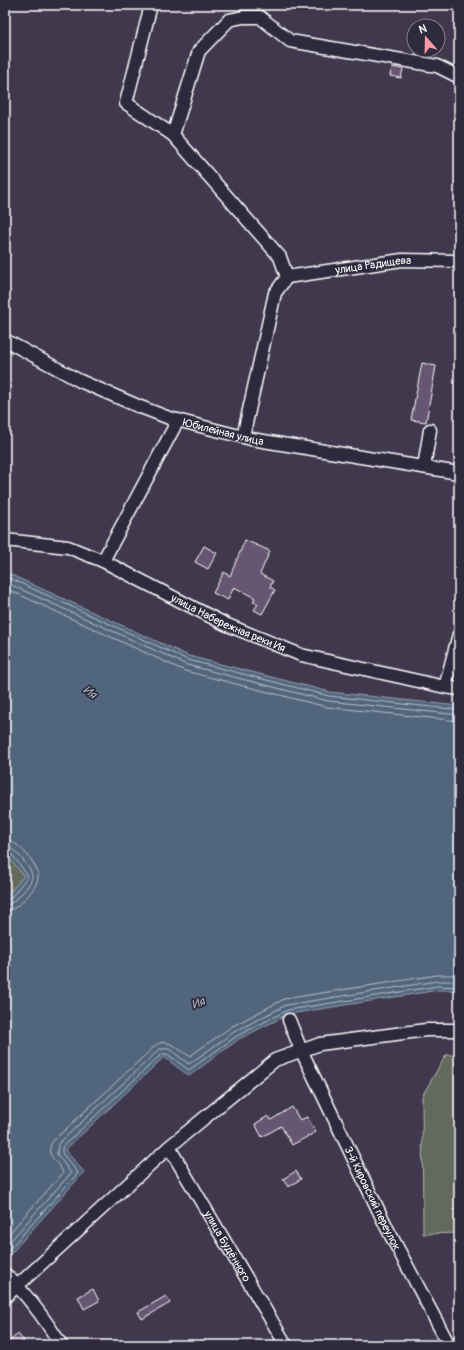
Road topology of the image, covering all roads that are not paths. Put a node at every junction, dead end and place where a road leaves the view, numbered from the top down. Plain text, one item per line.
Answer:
1 (151, 5) edge
2 (459, 77) edge
3 (173, 135) junction
4 (459, 261) edge
5 (287, 277) junction
6 (5, 340) edge
7 (178, 420) junction
8 (430, 430) dead end
9 (243, 437) junction
10 (424, 467) junction
11 (459, 473) edge
12 (5, 540) edge
13 (103, 562) junction
14 (459, 634) edge
15 (445, 687) junction
16 (459, 689) edge
17 (290, 1020) dead end
18 (459, 1030) edge
19 (301, 1050) junction
20 (169, 1147) junction
21 (5, 1274) edge
22 (17, 1285) junction
23 (5, 1297) edge
24 (61, 1345) edge
25 (286, 1345) edge
26 (449, 1345) edge

1 - 3 street
2 - 3 street
3 - 5 street
4 - 5 street, улица Радищева
5 - 9 street
6 - 7 street, Юбилейная улица
7 - 9 street, Юбилейная улица
7 - 13 street
8 - 10 street
9 - 10 street, Юбилейная улица
10 - 11 street, Юбилейная улица
12 - 13 street, улица Набережная реки Ия
13 - 15 street, улица Набережная реки Ия
14 - 15 street
15 - 16 street, улица Набережная реки Ия
17 - 19 street, 3-й Кировский переулок
18 - 19 street
19 - 20 street
19 - 26 street, 3-й Кировский переулок
20 - 22 street
20 - 25 street, улица Будённого
21 - 22 street
22 - 23 street
22 - 24 street

